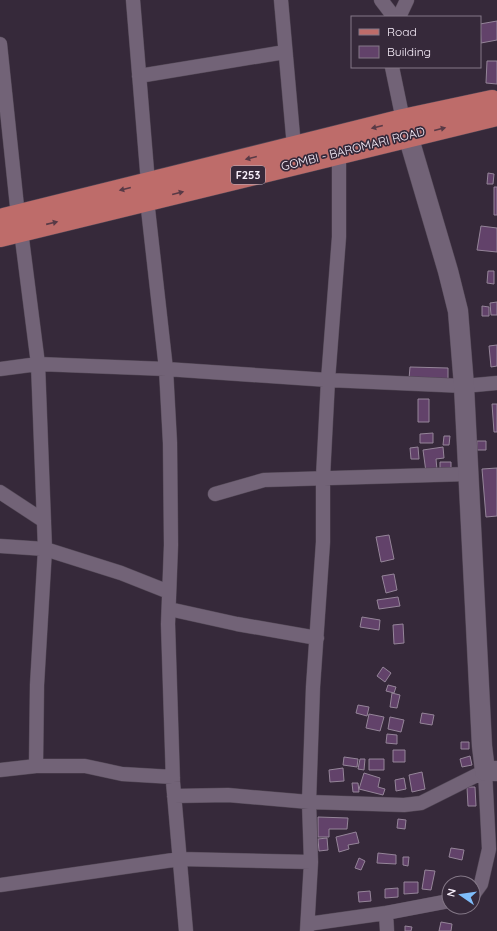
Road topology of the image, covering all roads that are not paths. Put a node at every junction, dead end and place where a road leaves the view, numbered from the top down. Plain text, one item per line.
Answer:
1 (133, 0) edge
2 (281, 0) edge
3 (381, 0) edge
4 (406, 0) edge
5 (393, 16) edge
6 (399, 16) edge
7 (0, 44) edge
8 (285, 52) junction
9 (392, 68) edge
10 (139, 76) junction
11 (497, 100) edge
12 (497, 115) edge
13 (405, 128) junction
14 (294, 147) junction
15 (338, 152) junction
16 (148, 192) junction
17 (13, 222) edge
18 (0, 236) edge
19 (38, 364) junction
20 (0, 369) edge
21 (166, 369) junction
22 (328, 380) junction
23 (497, 383) edge
24 (464, 386) junction
25 (468, 474) junction
26 (322, 477) junction
27 (0, 492) edge
28 (215, 494) dead end
29 (44, 520) junction
30 (0, 546) edge
31 (45, 549) junction
32 (169, 592) junction
33 (169, 609) junction
34 (316, 638) junction
35 (36, 766) junction
36 (0, 770) edge
37 (491, 771) edge
38 (173, 777) junction
39 (174, 796) junction
40 (309, 802) junction
41 (180, 859) junction
42 (311, 862) junction
43 (481, 884) edge
44 (0, 885) edge
45 (441, 903) edge
46 (386, 913) junction
47 (308, 927) edge
48 (186, 931) edge
49 (387, 931) edge

1 - 10 street
2 - 8 street
3 - 5 street
4 - 6 street
7 - 17 street
8 - 10 street
8 - 14 street
9 - 13 street
10 - 16 street
11 - 13 main road, GOMBI - BAROMARI ROAD / F253
13 -> 12 main road, GOMBI - BAROMARI ROAD / F253
13 -> 14 main road, GOMBI - BAROMARI ROAD / F253
13 - 15 main road, GOMBI - BAROMARI ROAD / F253
13 - 24 street
14 -> 16 main road, GOMBI - BAROMARI ROAD / F253
16 -> 15 main road, GOMBI - BAROMARI ROAD / F253
15 - 22 street
16 - 17 main road, GOMBI - BAROMARI ROAD / F253
16 - 21 street
17 - 18 main road, GOMBI - BAROMARI ROAD / F253
17 - 19 street
19 - 20 street
19 - 21 street
19 - 29 street
21 - 22 street
21 - 32 street
22 - 24 street
22 - 26 street
23 - 24 street
24 - 25 street
25 - 26 street
25 - 37 street
26 - 28 street
26 - 34 street
27 - 29 street
29 - 31 street
30 - 31 street
31 - 32 street
31 - 35 street
32 - 33 street
33 - 34 street
33 - 38 street
34 - 40 street
35 - 36 street
35 - 38 street
37 - 40 street
37 - 43 street
38 - 39 street
39 - 40 street
39 - 41 street
40 - 42 street
41 - 42 street
41 - 44 street
41 - 48 street
42 - 47 street
45 - 46 street
46 - 47 street
46 - 49 street

